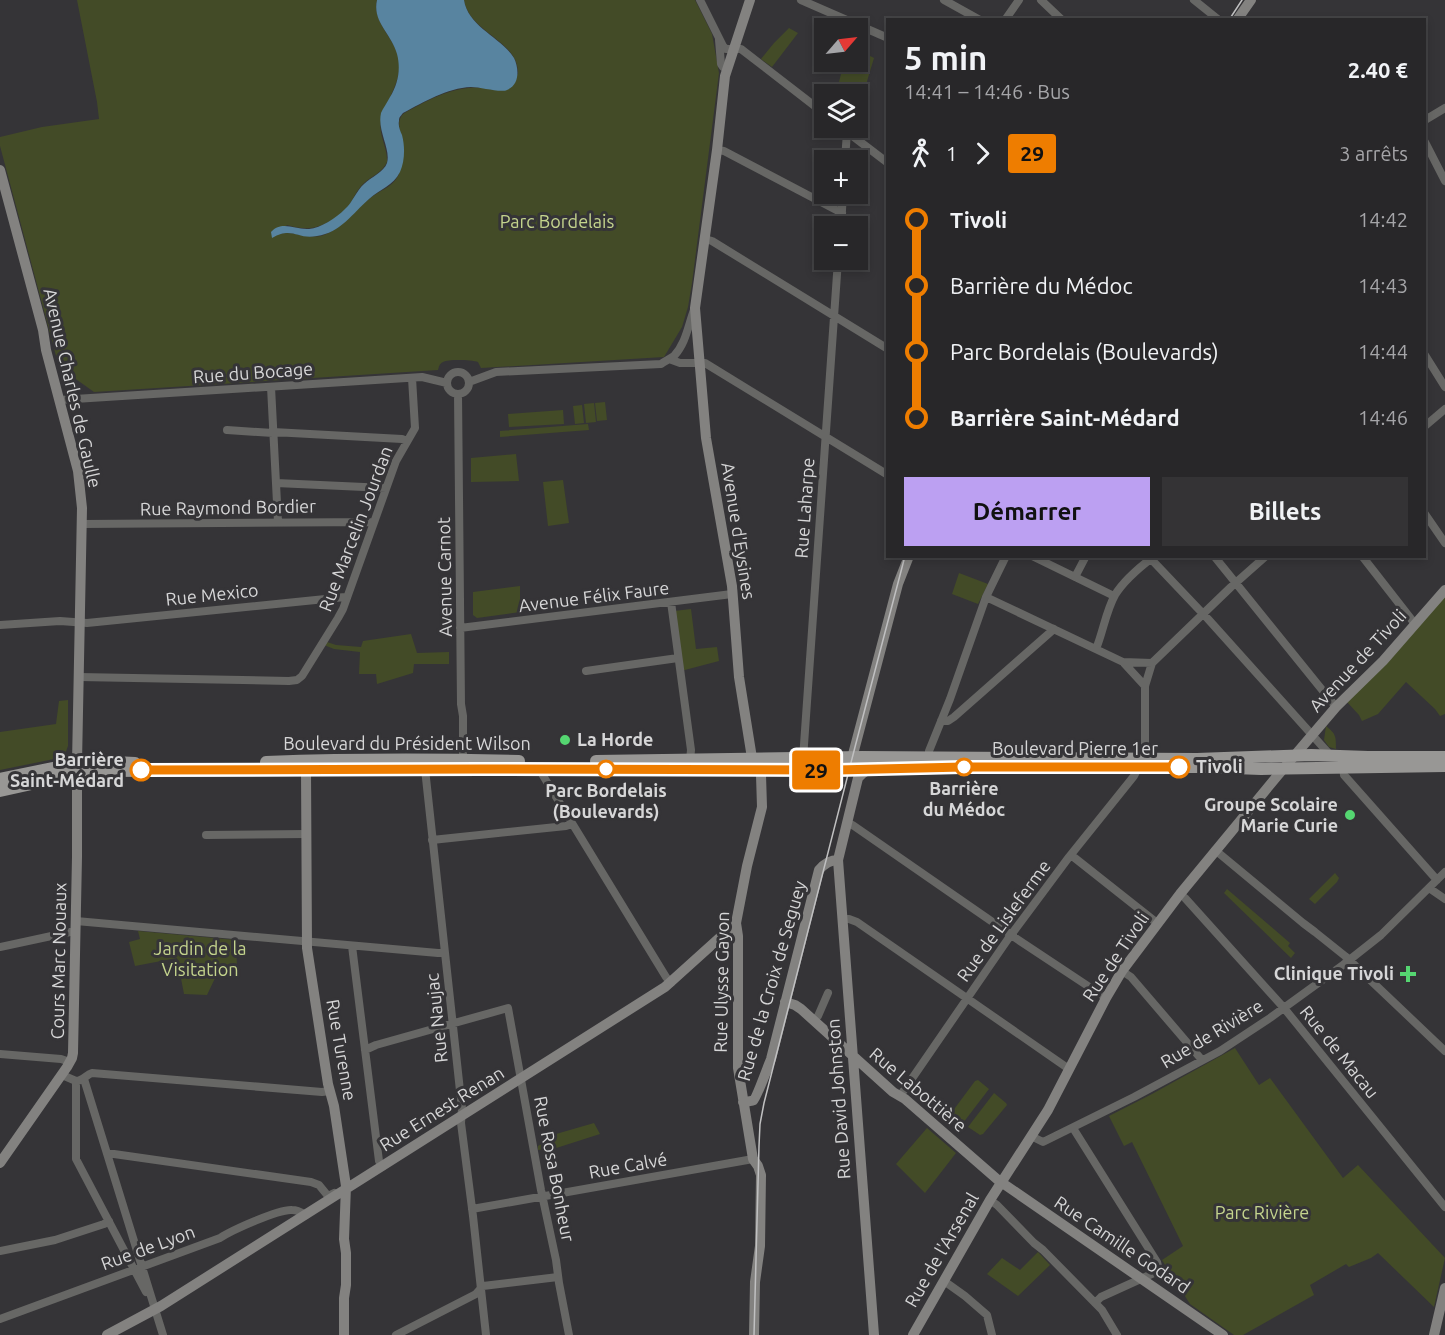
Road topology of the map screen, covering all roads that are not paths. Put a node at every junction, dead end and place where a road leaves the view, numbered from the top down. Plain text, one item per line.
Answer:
1 (700, 0) edge
2 (750, 0) edge
3 (801, 0) edge
4 (944, 0) edge
5 (1019, 0) edge
6 (1041, 0) edge
7 (1194, 0) edge
8 (1251, 0) edge
9 (976, 18) edge
10 (1006, 18) edge
11 (1060, 18) edge
12 (1216, 18) edge
13 (1238, 18) edge
14 (886, 37) edge
15 (718, 39) junction
16 (734, 49) junction
17 (727, 68) junction
18 (814, 105) edge
19 (1445, 108) edge
20 (1426, 119) edge
21 (855, 138) edge
22 (1426, 144) edge
23 (717, 150) junction
24 (886, 161) edge
25 (0, 170) edge
26 (1445, 181) edge
27 (842, 204) edge
28 (842, 213) junction
29 (842, 216) edge
30 (705, 239) junction
31 (837, 270) edge
32 (695, 308) junction
33 (834, 316) junction
34 (886, 348) edge
35 (1426, 357) edge
36 (669, 359) junction
37 (700, 362) junction
38 (412, 378) junction
39 (469, 382) junction
40 (447, 383) junction
41 (271, 387) junction
42 (1445, 387) edge
43 (458, 394) junction
44 (59, 400) junction
45 (1445, 410) edge
46 (1426, 425) edge
47 (227, 430) dead end
48 (273, 433) junction
49 (826, 437) junction
50 (408, 441) junction
51 (886, 474) edge
52 (276, 483) junction
53 (386, 489) junction
54 (1426, 515) edge
55 (278, 522) junction
56 (374, 522) junction
57 (82, 524) junction
58 (1445, 543) edge
59 (908, 558) edge
60 (1005, 558) edge
61 (1036, 558) edge
62 (1085, 558) edge
63 (1153, 558) edge
64 (1216, 558) edge
65 (1264, 558) edge
66 (1364, 558) edge
67 (1075, 577) junction
68 (1235, 583) junction
69 (1445, 590) edge
70 (732, 594) junction
71 (1114, 596) junction
72 (986, 597) junction
73 (347, 598) junction
74 (671, 602) junction
75 (1202, 614) junction
76 (80, 622) junction
77 (1415, 624) junction
78 (0, 625) edge
79 (460, 628) junction
80 (1054, 630) junction
81 (1096, 649) junction
82 (678, 658) junction
83 (1123, 662) junction
84 (1152, 663) junction
85 (586, 671) dead end
86 (79, 677) junction
87 (1145, 686) junction
88 (1336, 707) junction
89 (941, 721) junction
90 (1312, 735) junction
91 (1294, 755) junction
92 (1331, 756) junction
93 (929, 757) junction
94 (1445, 757) edge
95 (752, 758) junction
96 (912, 758) junction
97 (369, 759) junction
98 (803, 759) junction
99 (690, 760) junction
100 (1141, 763) junction
101 (467, 764) junction
102 (1445, 766) edge
103 (1284, 767) junction
104 (1300, 767) junction
105 (1343, 767) junction
106 (77, 768) junction
107 (938, 768) junction
108 (425, 769) junction
109 (539, 769) junction
110 (673, 769) junction
111 (856, 769) junction
112 (306, 770) junction
113 (759, 770) junction
114 (776, 770) junction
115 (0, 779) edge
116 (0, 785) edge
117 (0, 790) edge
118 (762, 807) junction
119 (846, 822) junction
120 (572, 824) junction
121 (307, 834) junction
122 (206, 835) dead end
123 (432, 840) junction
124 (1215, 850) junction
125 (1071, 855) junction
126 (838, 860) junction
127 (1445, 872) edge
128 (1437, 880) junction
129 (1429, 888) junction
130 (1180, 894) junction
131 (1445, 898) edge
132 (842, 919) junction
133 (76, 921) junction
134 (736, 923) junction
135 (1157, 923) junction
136 (76, 933) junction
137 (1011, 935) junction
138 (307, 941) junction
139 (352, 946) junction
140 (0, 947) edge
141 (445, 953) junction
142 (1349, 960) junction
143 (1122, 971) junction
144 (671, 982) junction
145 (828, 993) dead end
146 (967, 998) junction
147 (1106, 998) junction
148 (785, 1002) junction
149 (1284, 1008) junction
150 (814, 1020) junction
151 (453, 1024) junction
152 (365, 1050) junction
153 (1445, 1051) edge
154 (0, 1054) edge
155 (853, 1056) junction
156 (1202, 1060) junction
157 (70, 1062) junction
158 (1069, 1069) junction
159 (62, 1075) junction
160 (521, 1079) junction
161 (80, 1080) junction
162 (330, 1091) junction
163 (900, 1096) junction
164 (744, 1102) junction
165 (461, 1116) junction
166 (1073, 1128) junction
167 (1031, 1136) junction
168 (108, 1154) junction
169 (753, 1159) junction
170 (0, 1162) edge
171 (382, 1167) junction
172 (1001, 1183) junction
173 (346, 1188) junction
174 (543, 1196) junction
175 (329, 1198) junction
176 (990, 1200) junction
177 (1445, 1207) edge
178 (472, 1209) junction
179 (306, 1215) junction
180 (110, 1221) junction
181 (0, 1251) edge
182 (139, 1268) junction
183 (558, 1277) junction
184 (1142, 1278) junction
185 (944, 1281) junction
186 (481, 1288) junction
187 (1445, 1288) edge
188 (1095, 1302) junction
189 (156, 1310) junction
190 (0, 1319) edge
191 (107, 1335) edge
192 (163, 1335) edge
193 (344, 1335) edge
194 (396, 1335) edge
195 (486, 1335) edge
196 (569, 1335) edge
197 (754, 1335) edge
198 (874, 1335) edge
199 (913, 1335) edge
200 (992, 1335) edge
201 (1117, 1335) edge
202 (1223, 1335) edge
203 (1434, 1335) edge

1 - 15 street
2 - 16 street, Avenue d'Eysines
3 - 14 street
4 - 9 street
5 - 10 street
6 - 11 street
7 - 12 street
8 - 13 street
15 - 16 street
15 - 17 street
16 - 17 street, Avenue d'Eysines
16 - 18 street
17 - 23 street, Avenue d'Eysines
19 - 20 street
21 - 24 street
22 - 26 street
23 - 28 street
23 - 30 street, Avenue d'Eysines
25 - 44 street, Avenue Charles de Gaulle
27 - 28 street
28 - 29 street
30 - 32 street, Avenue d'Eysines
30 - 33 street
31 - 33 street, Rue Laharpe
32 - 36 street, Avenue d'Eysines
32 - 37 street, Avenue d'Eysines
33 - 34 street
33 - 49 street, Rue Laharpe
35 - 42 street
36 - 37 street
36 - 39 street
37 - 49 street
37 - 70 street, Avenue d'Eysines
38 - 40 street, Rue du Bocage
38 - 41 street, Rue du Bocage
38 - 50 street, Rue Marcelin Jourdan
39 - 40 street
39 - 43 street
40 - 43 street
41 - 44 street, Rue du Bocage
41 - 48 street
43 - 79 street, Avenue Carnot
44 - 57 street, Avenue Charles de Gaulle
45 - 46 street
47 - 48 street
48 - 50 street
48 - 52 street
49 - 51 street
49 - 98 street, Rue Laharpe
50 - 53 street, Rue Marcelin Jourdan
52 - 53 street
52 - 55 street
53 - 56 street, Rue Marcelin Jourdan
54 - 58 street
55 - 56 street, Rue Raymond Bordier
55 - 57 street, Rue Raymond Bordier
56 - 73 street, Rue Marcelin Jourdan
57 - 76 street, Avenue Charles de Gaulle
59 - 111 street
60 - 72 street
61 - 67 street
62 - 67 street
63 - 71 street
63 - 75 street
64 - 68 street
65 - 68 street
66 - 77 street
67 - 71 street
68 - 75 street
68 - 88 street
69 - 77 street, Avenue de Tivoli
70 - 74 street, Avenue Félix Faure
70 - 95 street, Avenue d'Eysines
71 - 81 street
72 - 80 street
72 - 89 street
73 - 76 street, Rue Mexico
73 - 86 street, Rue Marcelin Jourdan
74 - 79 street, Avenue Félix Faure
74 - 82 street
75 - 84 street
75 - 90 street
76 - 78 street, Rue Mexico
76 - 86 street, Avenue Charles de Gaulle
77 - 88 street, Avenue de Tivoli
79 - 101 street, Avenue Carnot
80 - 81 street
80 - 89 street
81 - 83 street
82 - 85 street
82 - 99 street
83 - 84 street
83 - 87 street
84 - 87 street
86 - 106 street, Avenue Charles de Gaulle
87 - 100 street
88 - 90 street, Avenue de Tivoli
89 - 93 street
90 - 91 street, Avenue de Tivoli
90 - 92 street
91 - 92 main road, Boulevard Pierre 1er
91 - 100 main road, Boulevard Pierre 1er
91 - 103 street, Avenue de Tivoli
91 - 104 street
92 - 94 main road, Boulevard Pierre 1er
93 - 96 main road, Boulevard Pierre 1er
93 - 100 main road, Boulevard Pierre 1er
93 - 107 street
95 - 98 main road, Boulevard du Président Wilson
95 - 99 main road, Boulevard du Président Wilson
95 - 110 street
95 - 113 street
96 - 111 main road, Boulevard Pierre 1er
96 - 111 street
97 - 101 main road, Boulevard du Président Wilson
97 - 106 main road, Boulevard du Président Wilson
97 - 112 street
98 - 111 main road, Boulevard du Président Wilson
99 - 101 main road, Boulevard du Président Wilson
100 - 103 main road, Boulevard Pierre 1er
100 - 107 main road, Boulevard Pierre 1er
100 - 125 street, Rue de Lisleferme
101 - 108 main road, Boulevard du Président Wilson
101 - 109 main road, Boulevard du Président Wilson
102 - 105 main road, Boulevard Pierre 1er
103 - 104 main road, Boulevard Pierre 1er
103 - 124 street, Rue de Tivoli
104 - 105 main road, Boulevard Pierre 1er
105 - 128 street
106 - 112 main road, Boulevard du Président Wilson
106 - 115 main road, Boulevard du Président Wilson
106 - 116 street
106 - 117 main road, Boulevard du Président Wilson
106 - 133 street, Cours Marc Nouaux
107 - 111 main road, Boulevard Pierre 1er
108 - 112 main road, Boulevard du Président Wilson
108 - 123 street, Rue Naujac
109 - 110 main road, Boulevard du Président Wilson
109 - 120 street
110 - 113 main road, Boulevard du Président Wilson
111 - 114 main road, Boulevard du Président Wilson
111 - 119 street
112 - 121 street, Rue Turenne
113 - 114 main road, Boulevard du Président Wilson
113 - 118 street, Rue Ulysse Gayon
114 - 118 street, Rue Ulysse Gayon
118 - 134 street, Rue Ulysse Gayon
119 - 126 street
119 - 137 street
120 - 123 street
120 - 144 street
121 - 122 street
121 - 138 street, Rue Turenne
123 - 141 street, Rue Naujac
124 - 130 street, Rue de Tivoli
124 - 142 street
125 - 135 street
125 - 137 street, Rue de Lisleferme
126 - 132 street, Rue David Johnston
126 - 148 street, Rue de la Croix de Seguey
127 - 128 street, Rue de Rivière
128 - 129 street, Rue de Rivière
129 - 131 street
129 - 142 street, Rue de Rivière
130 - 135 street, Rue de Tivoli
130 - 149 street, Rue de Macau
132 - 146 street
132 - 155 street, Rue David Johnston
133 - 136 street, Cours Marc Nouaux
133 - 138 street
134 - 144 street, Rue Ernest Renan
134 - 164 street, Rue Ulysse Gayon
135 - 143 street, Rue de Tivoli
136 - 140 street
136 - 157 street, Cours Marc Nouaux
137 - 146 street, Rue de Lisleferme
137 - 147 street
138 - 139 street
138 - 162 street, Rue Turenne
139 - 141 street
139 - 152 street
141 - 151 street, Rue Naujac
142 - 149 street, Rue de Rivière
142 - 153 street
143 - 147 street, Rue de Tivoli
143 - 156 street
144 - 160 street, Rue Ernest Renan
145 - 150 street
146 - 158 street
146 - 163 street, Rue de Lisleferme
147 - 158 street, Rue de Tivoli
148 - 150 street, Rue Labottière
148 - 164 street, Rue de la Croix de Seguey
149 - 156 street, Rue de Rivière
149 - 177 street, Rue de Macau
150 - 155 street, Rue Labottière
151 - 152 street
151 - 160 street, Rue Rosa Bonheur
151 - 165 street, Rue Naujac
152 - 171 street
154 - 157 street
155 - 163 street, Rue Labottière
155 - 198 street, Rue David Johnston
156 - 166 street, Rue de Rivière
157 - 159 street, Cours Marc Nouaux
158 - 167 street, Rue de Tivoli
159 - 161 street
159 - 170 street, Cours Marc Nouaux
160 - 165 street, Rue Ernest Renan
160 - 174 street, Rue Rosa Bonheur
161 - 162 street
161 - 168 street
161 - 180 street
162 - 173 street, Rue Turenne
163 - 172 street, Rue Labottière
164 - 169 street, Rue Ulysse Gayon
165 - 171 street, Rue Ernest Renan
165 - 178 street, Rue Naujac
166 - 167 street, Rue de Rivière
166 - 184 street
167 - 172 street, Rue de Tivoli
168 - 175 street
168 - 182 street
169 - 174 street, Rue Calvé
169 - 197 street
171 - 173 street, Rue Ernest Renan
172 - 176 street, Rue de l'Arsenal
172 - 184 street, Rue Camille Godard
173 - 175 street, Rue Ernest Renan
173 - 193 street, Rue Turenne
174 - 178 street, Rue Calvé
174 - 183 street, Rue Rosa Bonheur
175 - 179 street, Rue Ernest Renan
176 - 185 street, Rue de l'Arsenal
176 - 188 street
178 - 186 street, Rue Naujac
179 - 182 street, Rue de Lyon
179 - 189 street, Rue Ernest Renan
180 - 181 street
180 - 182 street
182 - 189 street
182 - 190 street, Rue de Lyon
183 - 186 street
183 - 196 street, Rue Rosa Bonheur
184 - 188 street
184 - 202 street, Rue Camille Godard
185 - 199 street, Rue de l'Arsenal
185 - 200 street
186 - 194 street
186 - 195 street, Rue Naujac
187 - 203 street
188 - 201 street
189 - 191 street, Rue Ernest Renan
189 - 192 street

